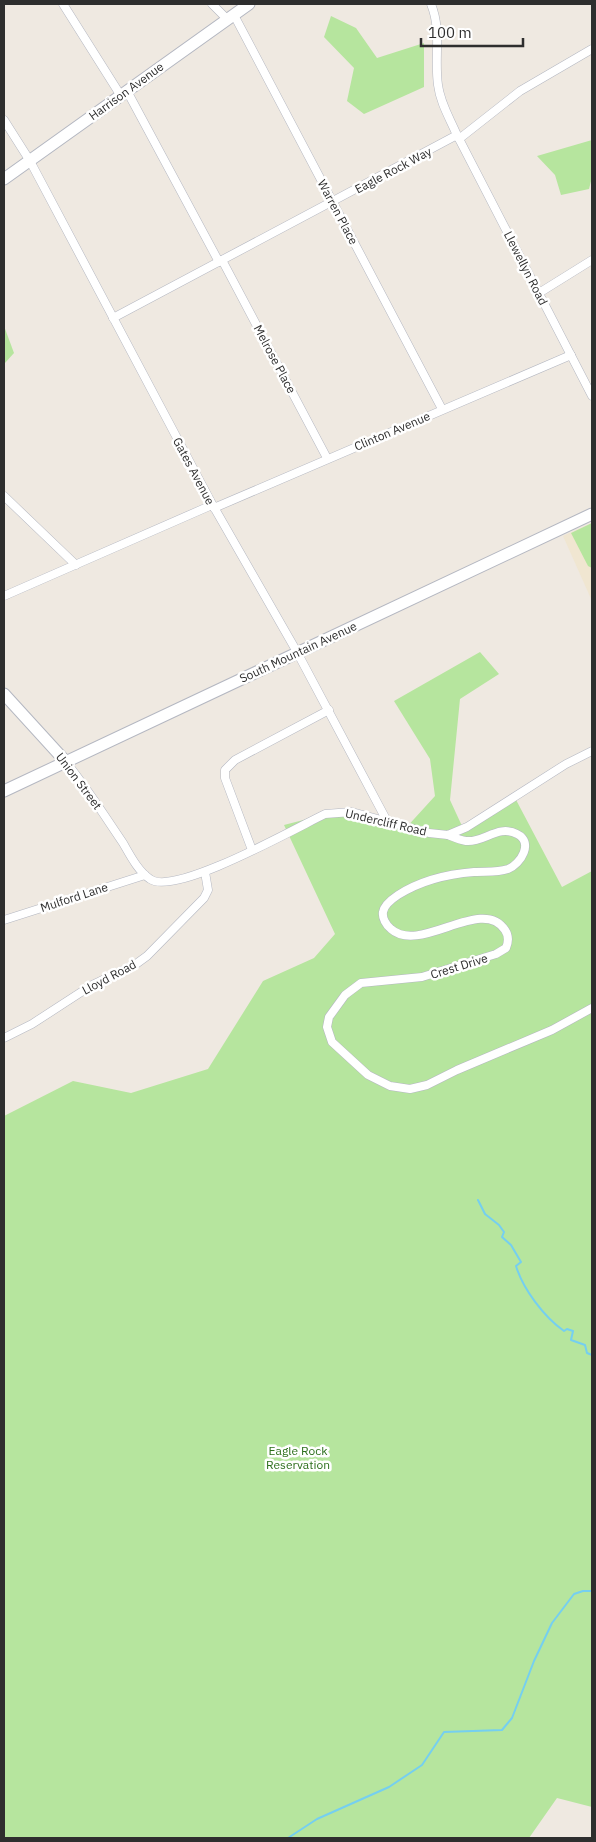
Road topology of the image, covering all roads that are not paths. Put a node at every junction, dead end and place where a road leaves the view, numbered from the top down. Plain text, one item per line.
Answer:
1 (63, 4) edge
2 (212, 4) edge
3 (249, 4) edge
4 (431, 4) edge
5 (230, 17) junction
6 (592, 48) edge
7 (124, 93) junction
8 (4, 120) edge
9 (458, 137) junction
10 (30, 161) junction
11 (4, 178) edge
12 (332, 202) junction
13 (592, 260) edge
14 (221, 261) junction
15 (539, 293) junction
16 (113, 318) junction
17 (571, 355) junction
18 (592, 396) edge
19 (442, 409) junction
20 (327, 458) junction
21 (4, 496) edge
22 (213, 507) junction
23 (592, 514) edge
24 (76, 565) junction
25 (4, 596) edge
26 (297, 652) junction
27 (4, 694) edge
28 (328, 710) junction
29 (592, 751) edge
30 (66, 762) junction
31 (4, 791) edge
32 (387, 821) junction
33 (448, 835) junction
34 (252, 850) junction
35 (205, 872) junction
36 (145, 875) junction
37 (4, 920) edge
38 (592, 1008) edge
39 (4, 1038) edge

1 - 7 street, Melrose Place
2 - 5 street, Warren Place
3 - 5 street, Harrison Avenue
4 - 9 street, Llewellyn Road
5 - 7 street, Harrison Avenue
5 - 12 street, Warren Place
6 - 9 street, Eagle Rock Way
7 - 10 street, Harrison Avenue
7 - 14 street, Melrose Place
8 - 10 street, Gates Avenue
9 - 12 street, Eagle Rock Way
9 - 15 street, Llewellyn Road
10 - 11 street, Harrison Avenue
10 - 16 street, Gates Avenue
12 - 14 street, Eagle Rock Way
12 - 19 street, Warren Place
13 - 15 street
14 - 16 street, Eagle Rock Way
14 - 20 street, Melrose Place
15 - 17 street, Llewellyn Road
16 - 22 street, Gates Avenue
17 - 18 street, Llewellyn Road
17 - 19 street, Clinton Avenue
19 - 20 street, Clinton Avenue
20 - 22 street, Clinton Avenue
21 - 24 street
22 - 24 street, Clinton Avenue
22 - 26 street, Gates Avenue
23 - 26 street, South Mountain Avenue
24 - 25 street, Clinton Avenue
26 - 28 street, Gates Avenue
26 - 30 street, South Mountain Avenue
27 - 30 street, Union Street
28 - 32 street, Gates Avenue
28 - 34 street
29 - 33 street
30 - 31 street, South Mountain Avenue
30 - 36 street, Union Street
32 - 33 street, Undercliff Road
32 - 34 street, Undercliff Road
33 - 38 street, Crest Drive
34 - 35 street, Undercliff Road
35 - 36 street, Undercliff Road
35 - 39 street, Lloyd Road
36 - 37 street, Mulford Lane

